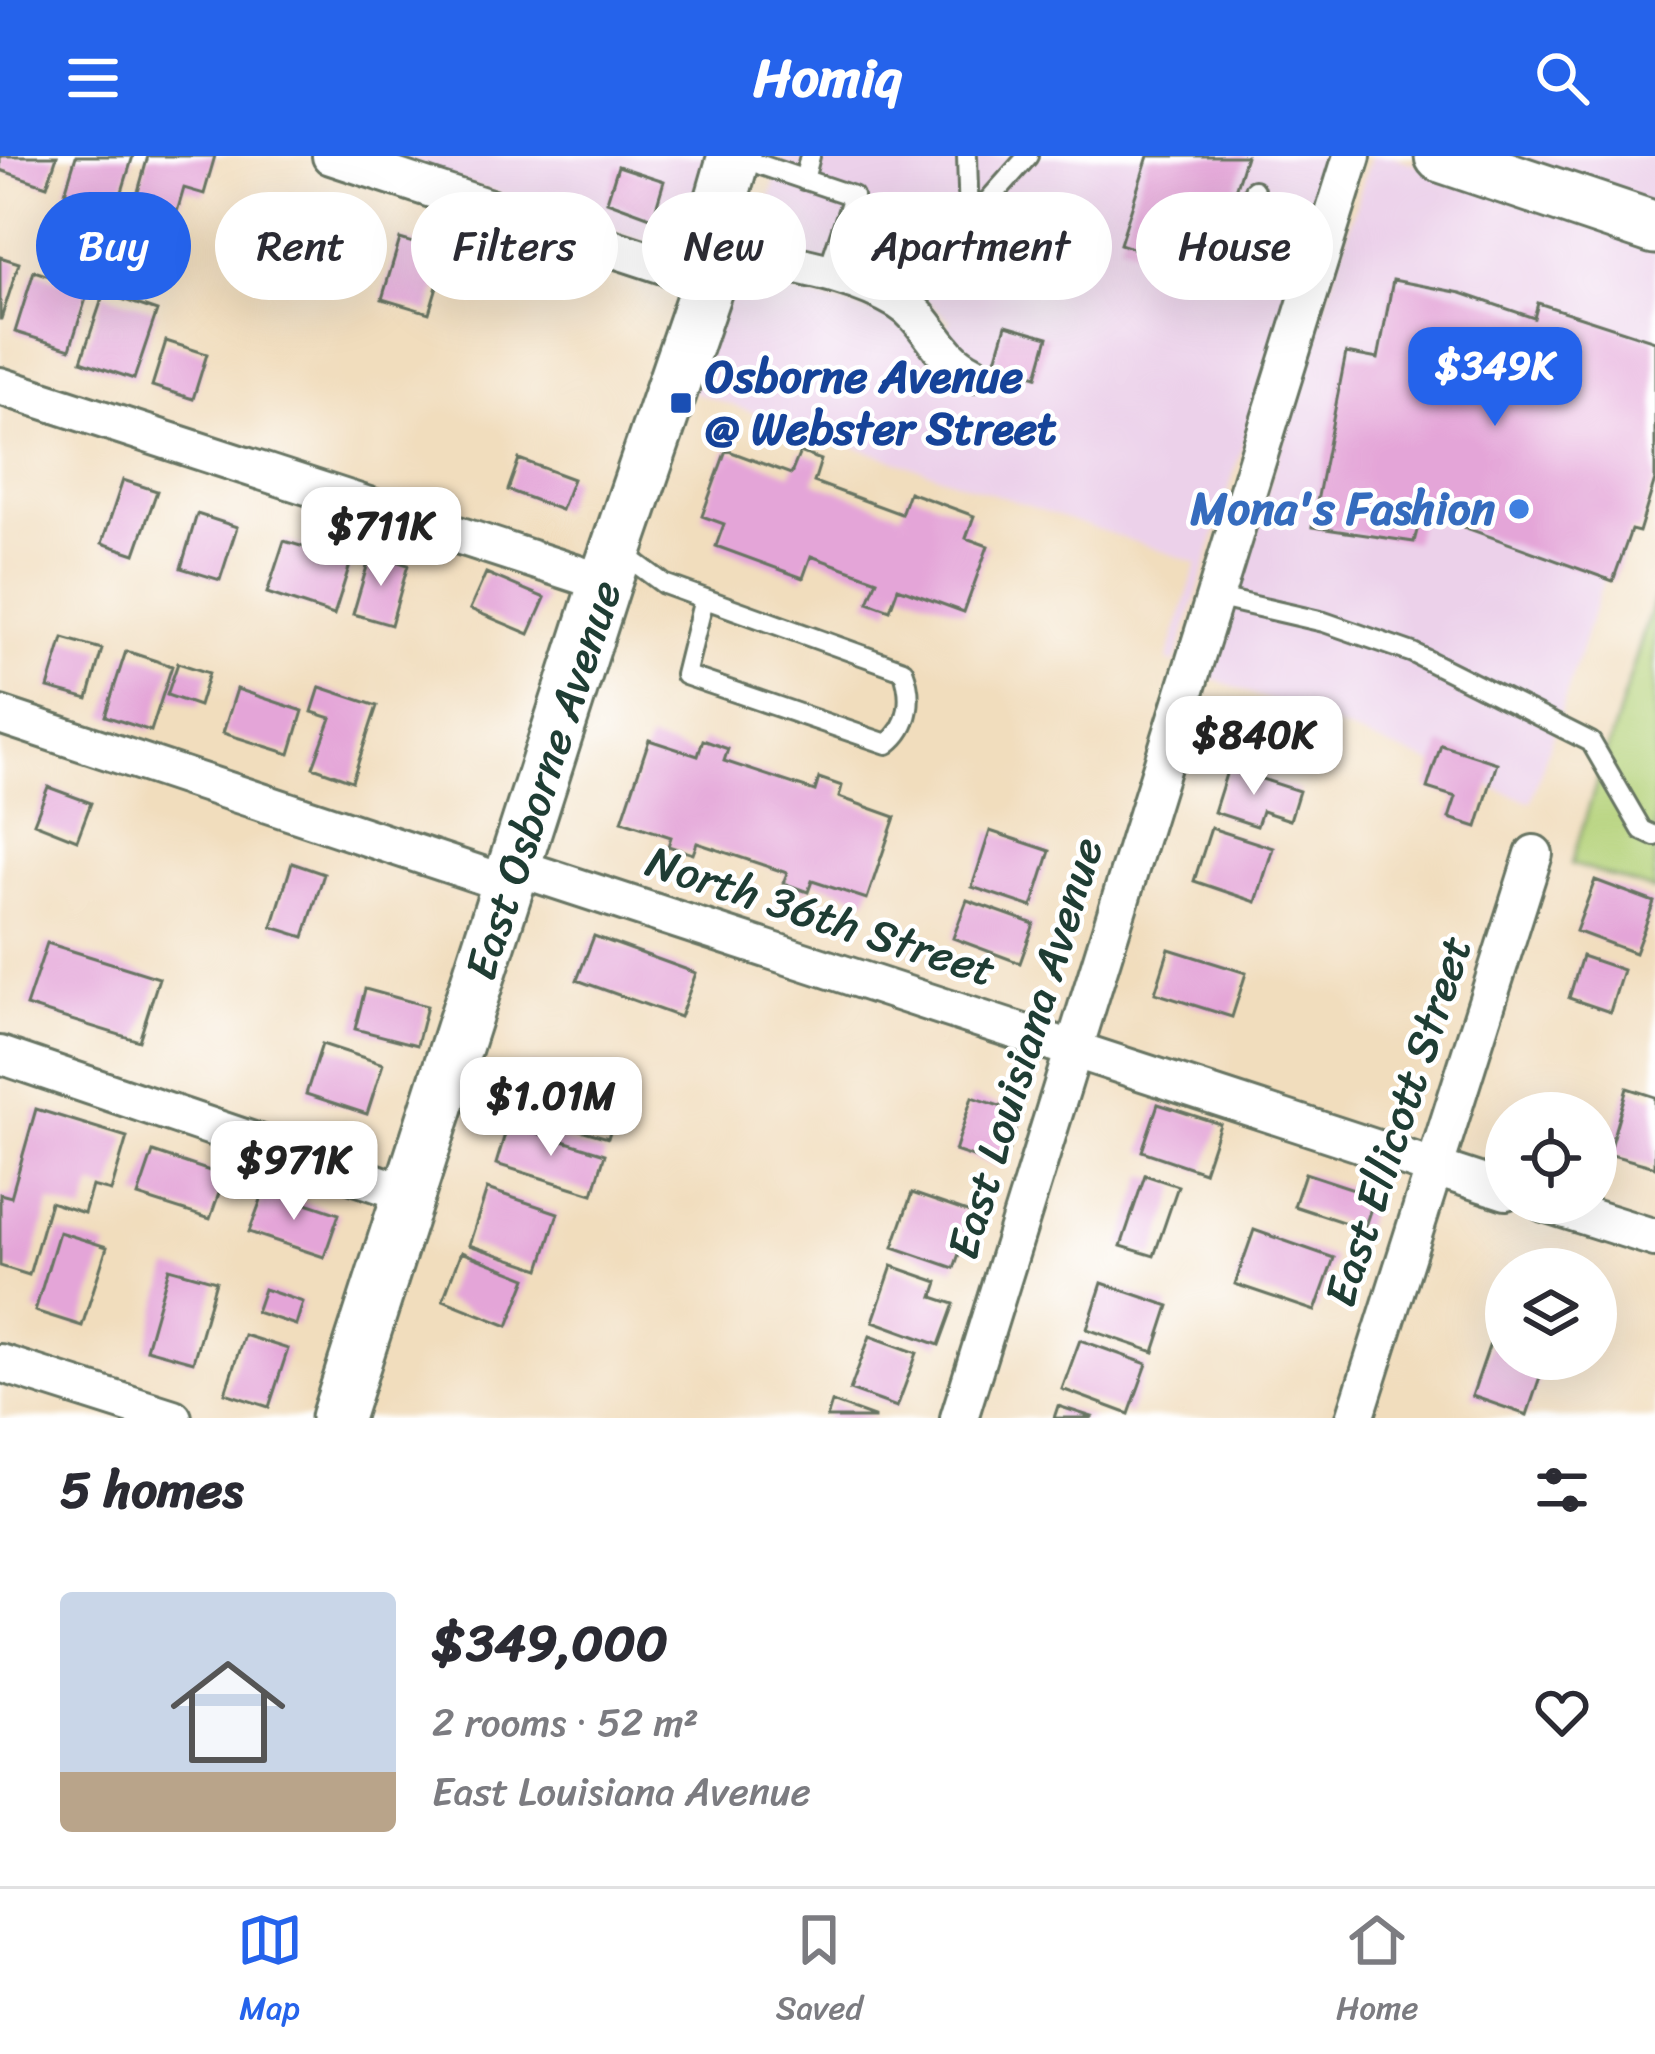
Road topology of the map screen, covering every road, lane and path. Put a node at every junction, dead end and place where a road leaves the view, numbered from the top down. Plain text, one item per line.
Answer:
1 (331, 156) edge
2 (968, 156) edge
3 (1028, 156) edge
4 (1352, 156) edge
5 (1441, 156) edge
6 (775, 163) edge
7 (750, 192) edge
8 (969, 192) edge
9 (995, 192) edge
10 (1333, 216) edge
11 (1655, 228) edge
12 (642, 244) edge
13 (806, 272) edge
14 (827, 274) junction
15 (709, 300) edge
16 (1307, 300) edge
17 (898, 301) joint
18 (973, 374) dead end
19 (0, 386) edge
20 (611, 566) junction
21 (1215, 597) junction
22 (704, 599) junction
23 (0, 715) edge
24 (1655, 836) edge
25 (1534, 854) dead end
26 (513, 876) junction
27 (1075, 1050) junction
28 (0, 1054) edge
29 (1432, 1168) junction
30 (1485, 1184) edge
31 (409, 1194) junction
32 (1611, 1224) edge
33 (1655, 1238) edge
34 (0, 1363) edge
35 (172, 1418) edge
36 (337, 1418) edge
37 (959, 1418) edge
38 (1355, 1418) edge

1 - 12 street
2 - 8 lane
3 - 9 lane
4 - 10 street, East Louisiana Avenue
5 - 11 street
6 - 7 street, East Osborne Avenue
6 - 14 lane
13 - 14 street
14 - 17 street
15 - 20 street, East Osborne Avenue
16 - 21 street, East Louisiana Avenue
17 - 18 street
19 - 20 street
20 - 22 lane
20 - 26 street, East Osborne Avenue
21 - 24 lane
21 - 27 street, East Louisiana Avenue
22 - 22 lane
23 - 26 street, North 36th Street
25 - 29 street, East Ellicott Street
26 - 27 street, North 36th Street
26 - 31 street, East Osborne Avenue
27 - 29 street, North 36th Street
27 - 37 street, East Louisiana Avenue
28 - 31 street
29 - 30 street, North 36th Street
29 - 38 street, East Ellicott Street
31 - 36 street, East Osborne Avenue
32 - 33 street
34 - 35 street

